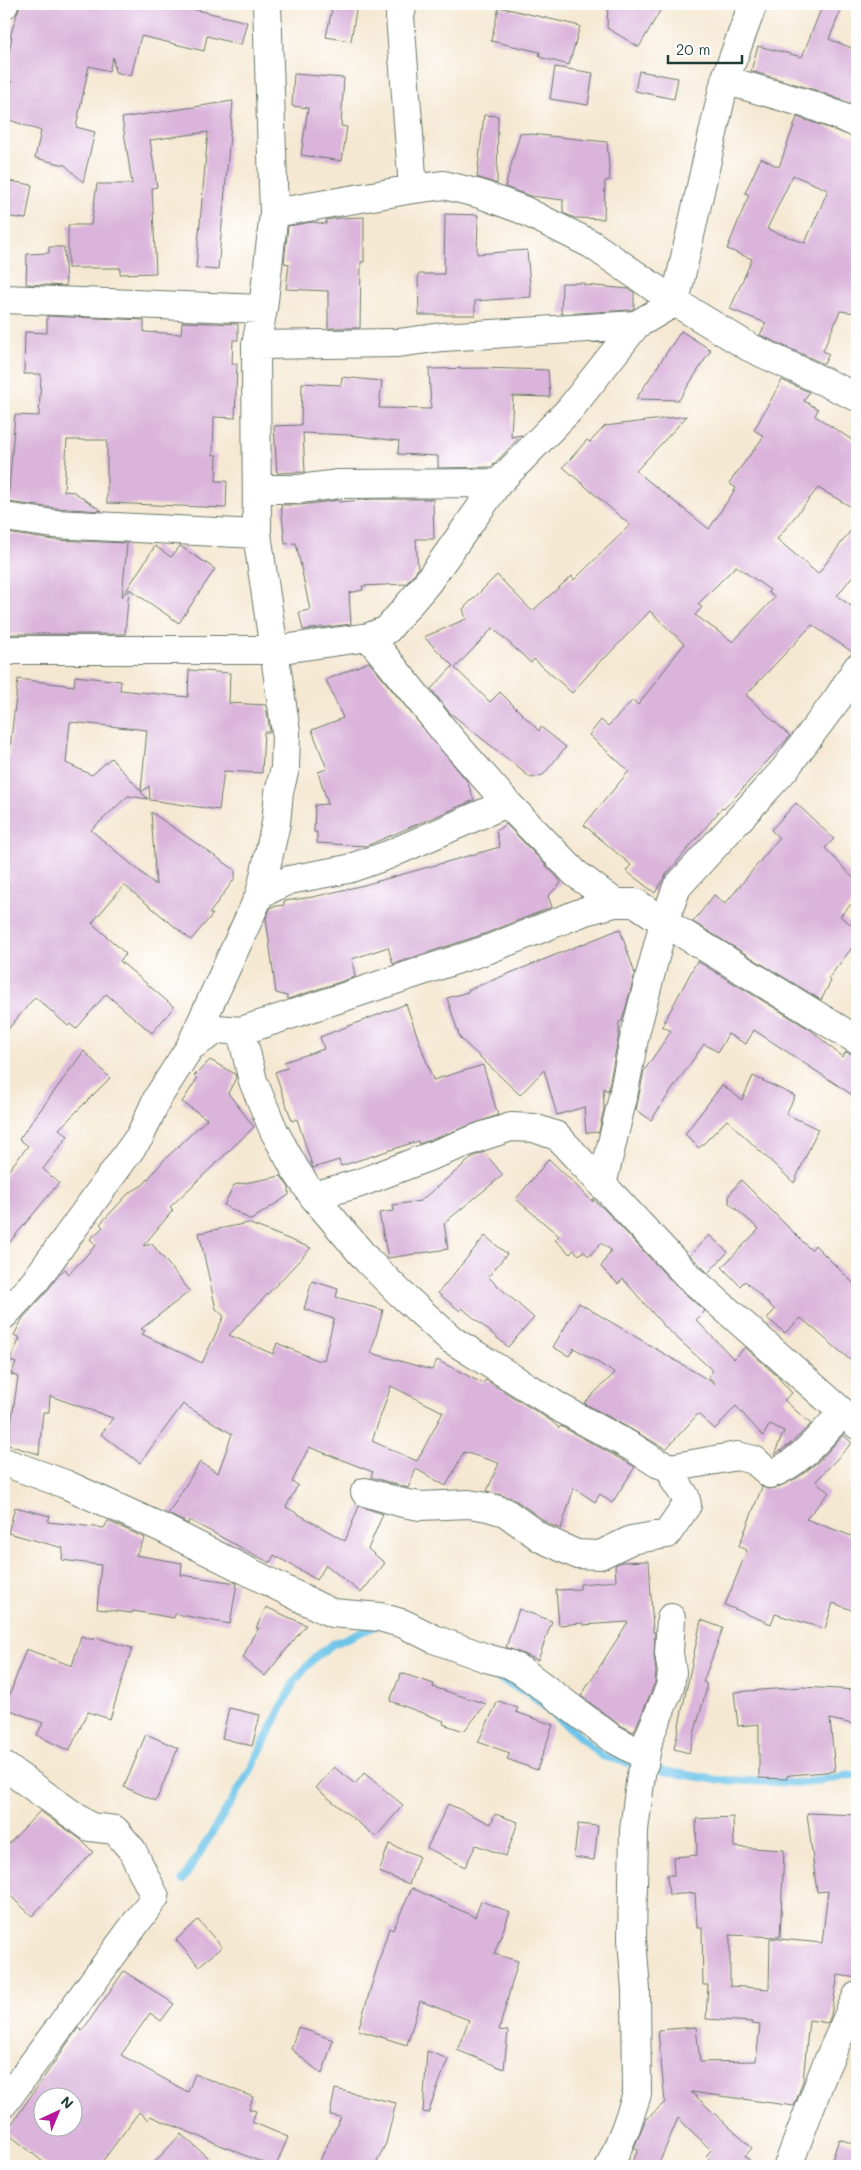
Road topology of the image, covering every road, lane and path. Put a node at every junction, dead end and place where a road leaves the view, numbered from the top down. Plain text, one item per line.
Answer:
1 (267, 4) edge
2 (403, 4) edge
3 (753, 4) edge
4 (725, 80) junction
5 (857, 123) edge
6 (413, 189) junction
7 (274, 214) junction
8 (4, 299) edge
9 (675, 302) junction
10 (263, 309) junction
11 (636, 325) junction
12 (256, 345) junction
13 (857, 397) edge
14 (498, 483) junction
15 (258, 488) junction
16 (4, 517) edge
17 (257, 534) junction
18 (369, 637) junction
19 (275, 650) junction
20 (4, 653) edge
21 (857, 668) edge
22 (508, 803) junction
23 (260, 894) junction
24 (615, 903) junction
25 (664, 922) junction
26 (241, 1031) junction
27 (857, 1040) edge
28 (190, 1047) junction
29 (602, 1185) junction
30 (313, 1196) junction
31 (4, 1315) edge
32 (850, 1419) edge
33 (4, 1462) edge
34 (671, 1468) junction
35 (365, 1492) dead end
36 (671, 1618) dead end
37 (643, 1765) junction
38 (4, 1766) edge
39 (857, 1996) edge
40 (4, 2103) edge
41 (610, 2166) edge
42 (788, 2166) edge

1 - 7 street
2 - 6 street
3 - 4 street
4 - 5 street
4 - 9 street
6 - 7 street
6 - 9 street
7 - 10 street
8 - 10 street
9 - 11 street
9 - 13 street
10 - 12 street
11 - 12 street
11 - 14 street
12 - 15 street
14 - 15 street
14 - 18 street
15 - 17 street
16 - 17 street
17 - 19 street
18 - 19 street
18 - 22 street
19 - 20 street
19 - 23 street
21 - 25 street
22 - 23 street
22 - 24 street
23 - 28 street
24 - 25 street
24 - 26 street
25 - 27 street
25 - 29 street
26 - 28 street
26 - 30 street
28 - 31 street
29 - 30 street
29 - 32 street
30 - 34 street
32 - 34 street
33 - 37 street
34 - 35 street
36 - 37 street
37 - 41 street
38 - 40 street
39 - 42 street

